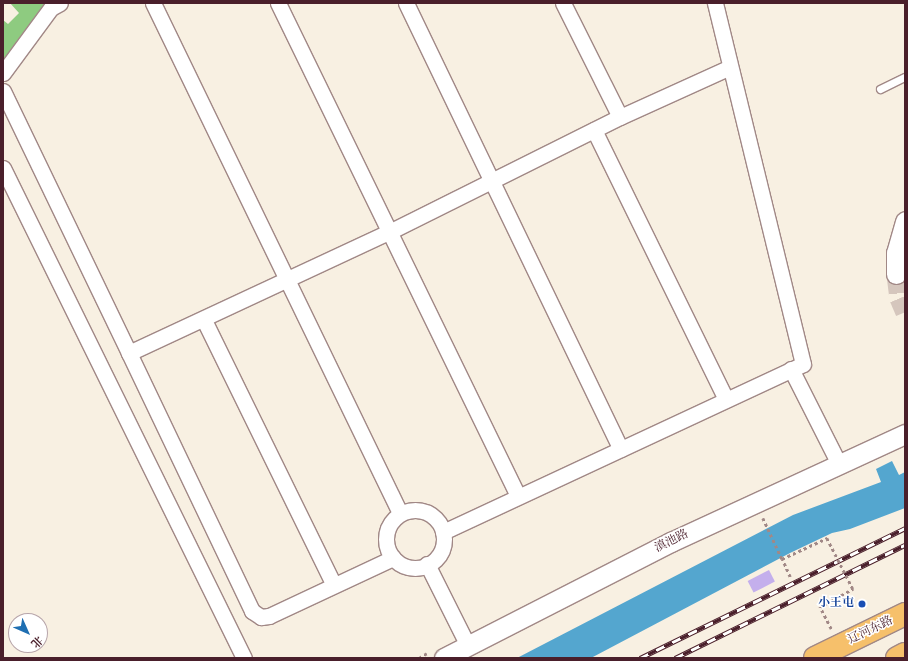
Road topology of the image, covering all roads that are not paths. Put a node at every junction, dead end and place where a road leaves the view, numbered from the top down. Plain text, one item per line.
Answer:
1 (60, 3) edge
2 (153, 3) edge
3 (278, 3) edge
4 (406, 3) edge
5 (563, 3) edge
6 (714, 3) edge
7 (730, 67) junction
8 (3, 73) edge
9 (905, 77) edge
10 (880, 89) dead end
11 (3, 91) edge
12 (620, 117) junction
13 (594, 130) junction
14 (3, 168) edge
15 (491, 179) junction
16 (905, 222) edge
17 (389, 232) junction
18 (896, 274) tunnel mouth
19 (287, 280) junction
20 (204, 320) junction
21 (129, 354) junction
22 (792, 369) junction
23 (726, 399) junction
24 (905, 434) edge
25 (621, 449) junction
26 (839, 464) junction
27 (518, 496) junction
28 (400, 513) junction
29 (443, 532) junction
30 (393, 558) junction
31 (427, 564) junction
32 (334, 585) junction
33 (905, 614) edge
34 (468, 646) junction
35 (905, 654) edge
36 (244, 658) edge
37 (444, 658) edge
38 (815, 658) edge
39 (897, 658) edge

1 - 8 street
2 - 19 street
3 - 17 street
4 - 15 street
5 - 12 street
6 - 7 street
7 - 12 street
7 - 22 street
9 - 10 lane
11 - 21 street
12 - 13 street
13 - 15 street
13 - 23 street
14 - 36 street
15 - 17 street
15 - 25 street
16 - 18 street
17 - 19 street
17 - 27 street
19 - 20 street
19 - 28 street
20 - 21 street
20 - 32 street
21 - 32 street
22 - 23 street
22 - 26 street
23 - 25 street
24 - 26 street, 滇池路
25 - 27 street
26 - 34 street, 滇池路
27 - 29 street
28 - 29 street
28 - 30 street
29 - 31 street
30 - 31 street
30 - 32 street
31 - 34 street
33 - 38 main road, 辽河东路
34 - 37 street, 滇池路
35 - 39 main road

